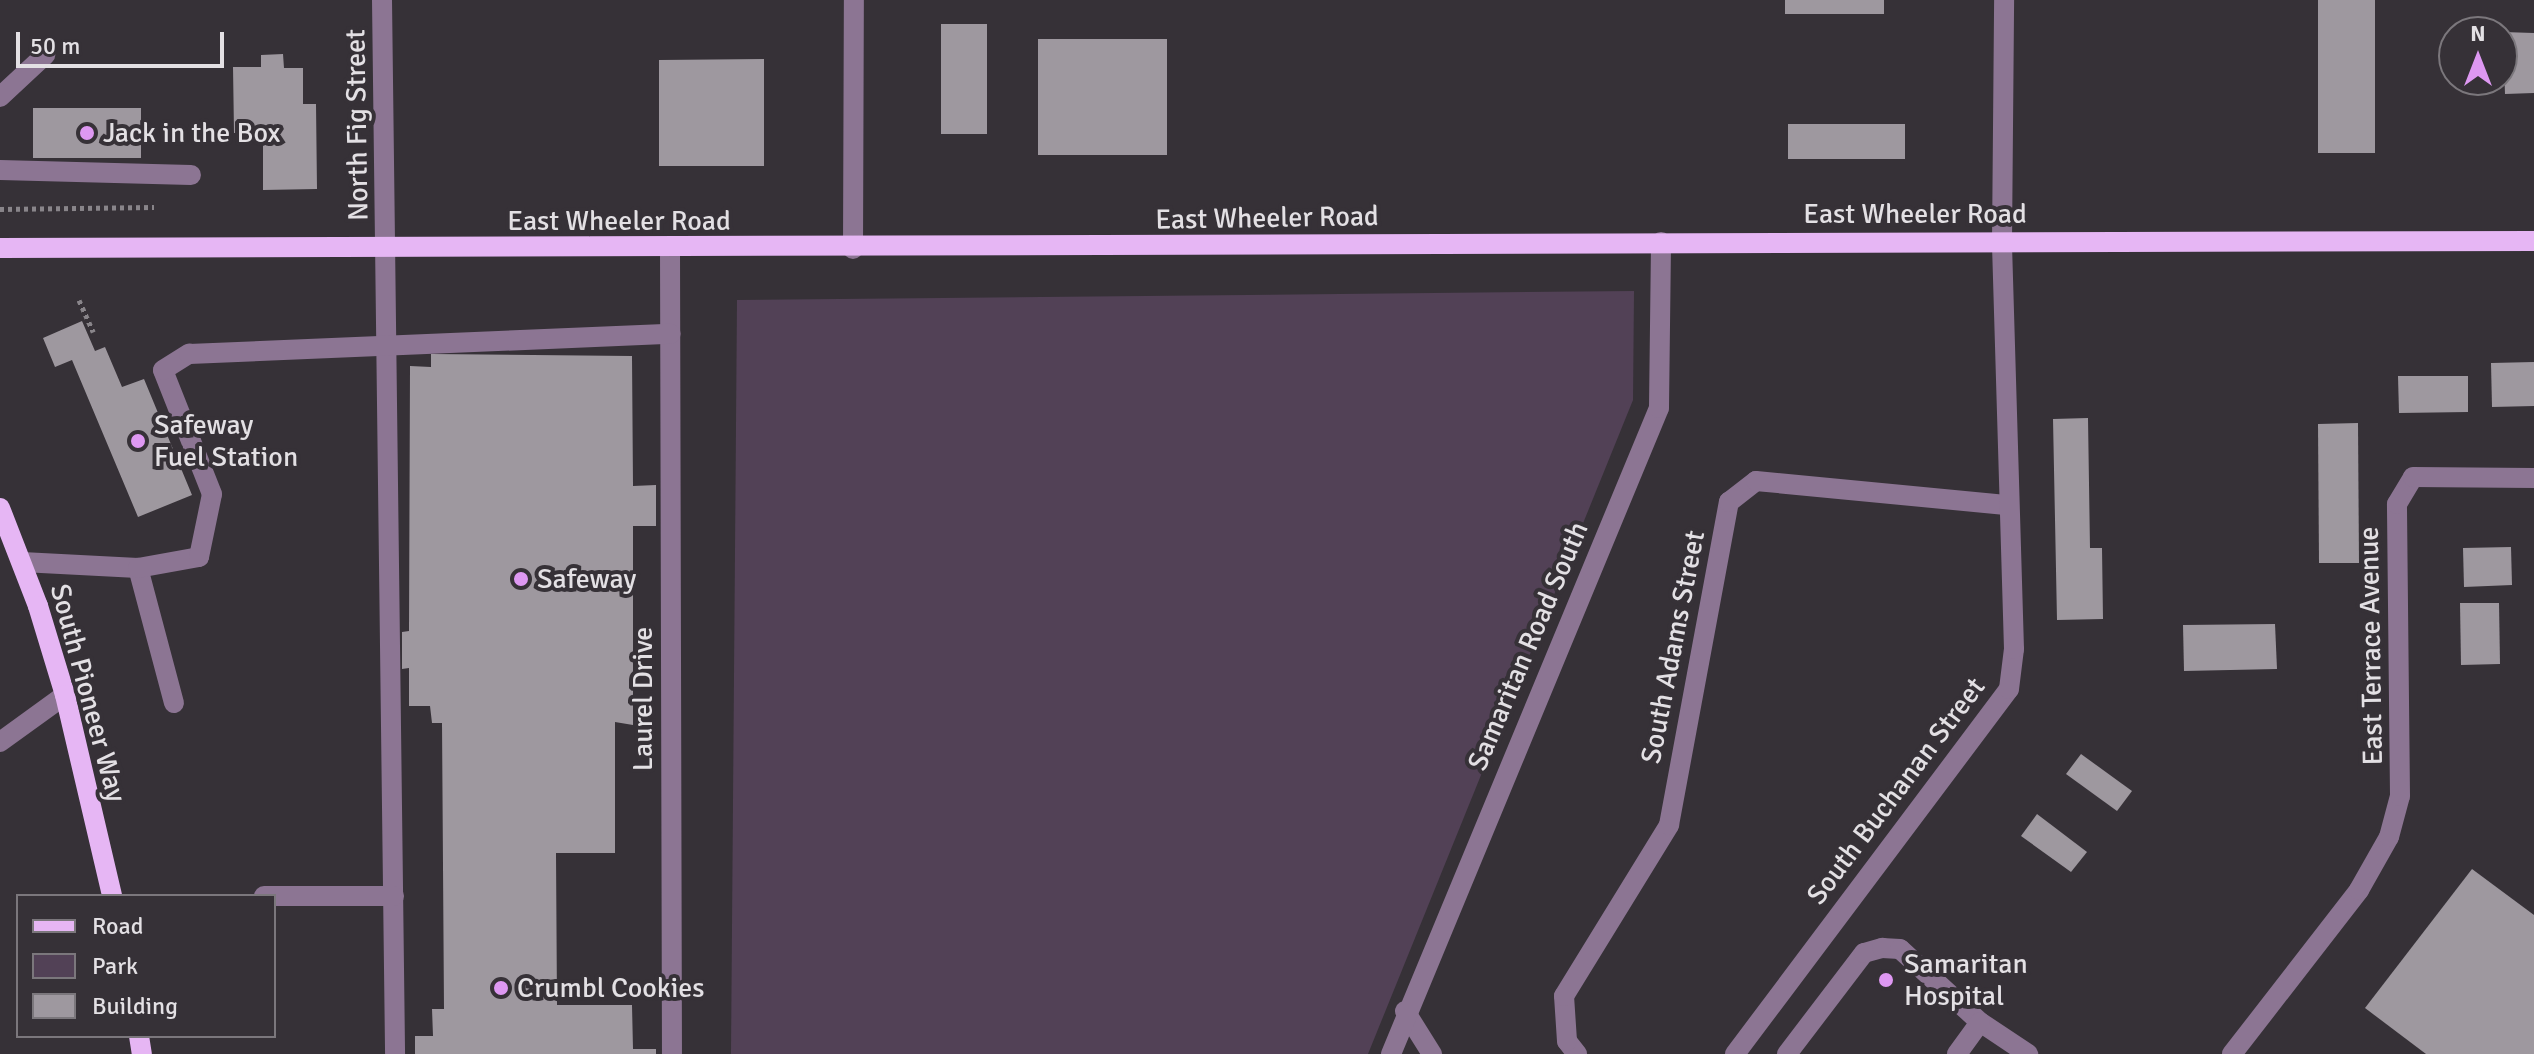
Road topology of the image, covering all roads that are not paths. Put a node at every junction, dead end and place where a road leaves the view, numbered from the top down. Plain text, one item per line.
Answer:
1 (382, 0) edge
2 (854, 0) edge
3 (2004, 0) edge
4 (45, 55) dead end
5 (0, 97) edge
6 (0, 170) edge
7 (191, 175) dead end
8 (2534, 241) edge
9 (1661, 242) junction
10 (2002, 242) junction
11 (0, 248) edge
12 (388, 249) junction
13 (670, 249) junction
14 (853, 249) junction
15 (671, 334) junction
16 (388, 346) junction
17 (2534, 478) edge
18 (2006, 505) junction
19 (0, 508) edge
20 (22, 562) junction
21 (138, 568) junction
22 (65, 695) junction
23 (174, 703) dead end
24 (0, 742) edge
25 (112, 894) edge
26 (276, 896) edge
27 (394, 896) junction
28 (1405, 1011) junction
29 (1980, 1022) junction
30 (395, 1054) edge
31 (672, 1054) edge
32 (1391, 1054) edge
33 (1432, 1054) edge
34 (1577, 1054) edge
35 (1735, 1054) edge
36 (1787, 1054) edge
37 (1957, 1054) edge
38 (2028, 1054) edge
39 (2232, 1054) edge

1 - 12 street, North Fig Street
2 - 14 street
3 - 10 street, South Buchanan Street
4 - 5 street
6 - 7 street
8 - 10 main road, East Wheeler Road
9 - 10 main road, East Wheeler Road
9 - 14 main road, East Wheeler Road
9 - 28 street, Samaritan Road South
10 - 18 street, South Buchanan Street
11 - 12 main road, East Wheeler Road
12 - 13 main road, East Wheeler Road
12 - 16 street, North Fig Street
13 - 14 main road, East Wheeler Road
13 - 15 street, Laurel Drive
15 - 16 street
15 - 31 street, Laurel Drive
16 - 21 street
16 - 27 street, North Fig Street
17 - 39 street, East Terrace Avenue
18 - 34 street, South Adams Street
18 - 35 street, South Buchanan Street
19 - 20 main road, South Pioneer Way
20 - 21 street
20 - 22 main road, South Pioneer Way
21 - 23 street
22 - 24 street
22 - 25 main road, South Pioneer Way
26 - 27 street
27 - 30 street, North Fig Street
28 - 32 street, Samaritan Road South
28 - 33 street
29 - 36 street
29 - 37 street
29 - 38 street

